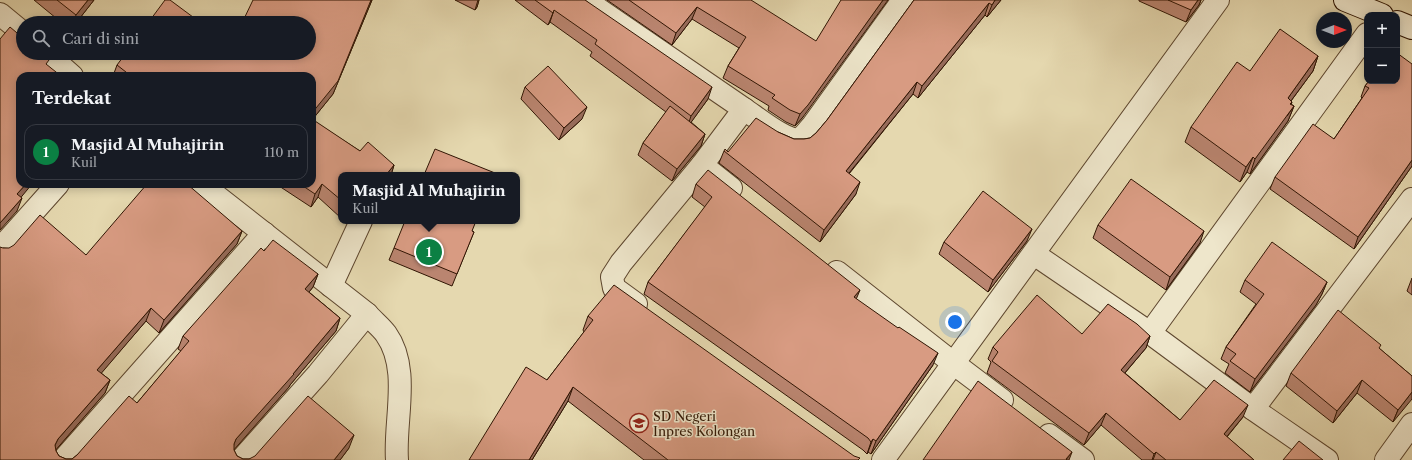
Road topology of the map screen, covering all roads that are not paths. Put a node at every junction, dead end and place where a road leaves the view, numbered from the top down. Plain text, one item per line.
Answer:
1 (585, 0) edge
2 (903, 0) edge
3 (1218, 0) edge
4 (1345, 0) edge
5 (1375, 12) edge
6 (0, 14) edge
7 (1400, 23) edge
8 (16, 27) edge
9 (1412, 28) edge
10 (1364, 38) edge
11 (54, 60) edge
12 (67, 72) edge
13 (744, 109) junction
14 (702, 165) junction
15 (54, 188) edge
16 (206, 188) edge
17 (1412, 199) edge
18 (746, 200) edge
19 (360, 224) edge
20 (264, 233) junction
21 (0, 249) edge
22 (1034, 254) junction
23 (821, 259) edge
24 (331, 286) junction
25 (367, 314) junction
26 (652, 315) edge
27 (1150, 333) junction
28 (953, 363) junction
29 (1253, 409) junction
30 (1412, 424) edge
31 (63, 460) edge
32 (241, 460) edge
33 (397, 460) edge
34 (882, 460) edge
35 (1083, 460) edge
36 (1327, 460) edge
37 (1386, 460) edge

1 - 13 street
2 - 13 street
3 - 22 street
4 - 5 street
6 - 8 street
7 - 9 street
10 - 27 street
11 - 12 street
13 - 14 street
14 - 18 street
14 - 26 street
15 - 21 street
16 - 20 street
17 - 29 street
19 - 24 street
20 - 24 street
20 - 31 street
22 - 27 street
22 - 28 street
23 - 28 street
24 - 25 street
25 - 32 street
25 - 33 street
27 - 29 street
28 - 34 street
28 - 35 street
29 - 36 street
30 - 37 street

